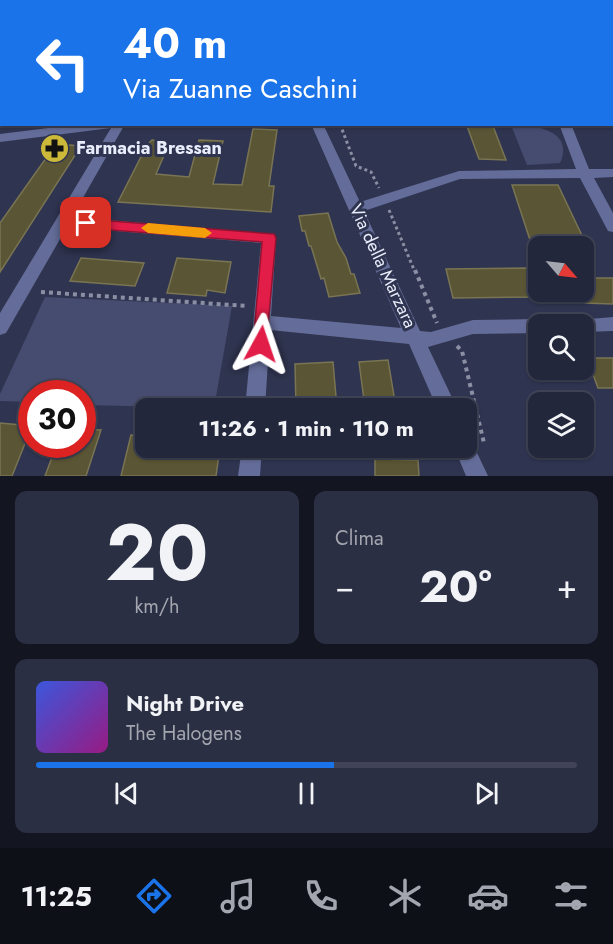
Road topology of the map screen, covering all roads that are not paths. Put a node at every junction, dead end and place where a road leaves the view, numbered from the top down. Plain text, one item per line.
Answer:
1 (98, 126) edge
2 (118, 126) edge
3 (318, 126) edge
4 (566, 126) edge
5 (0, 138) edge
6 (586, 172) junction
7 (613, 173) edge
8 (356, 208) junction
9 (63, 222) junction
10 (613, 227) edge
11 (263, 315) junction
12 (613, 324) edge
13 (594, 325) edge
14 (528, 326) edge
15 (0, 328) edge
16 (417, 338) junction
17 (256, 398) edge
18 (443, 398) edge
19 (251, 458) edge
20 (469, 458) edge
21 (249, 476) edge
22 (477, 476) edge

1 - 5 street
2 - 9 street
3 - 8 street, Via della Marzara
4 - 6 street
6 - 7 street
6 - 8 street
6 - 10 street
8 - 16 street, Via della Marzara
9 - 11 street
9 - 15 street
11 - 16 street
11 - 17 street
12 - 13 street
14 - 16 street
16 - 18 street, Via della Marzara
19 - 21 street
20 - 22 street

